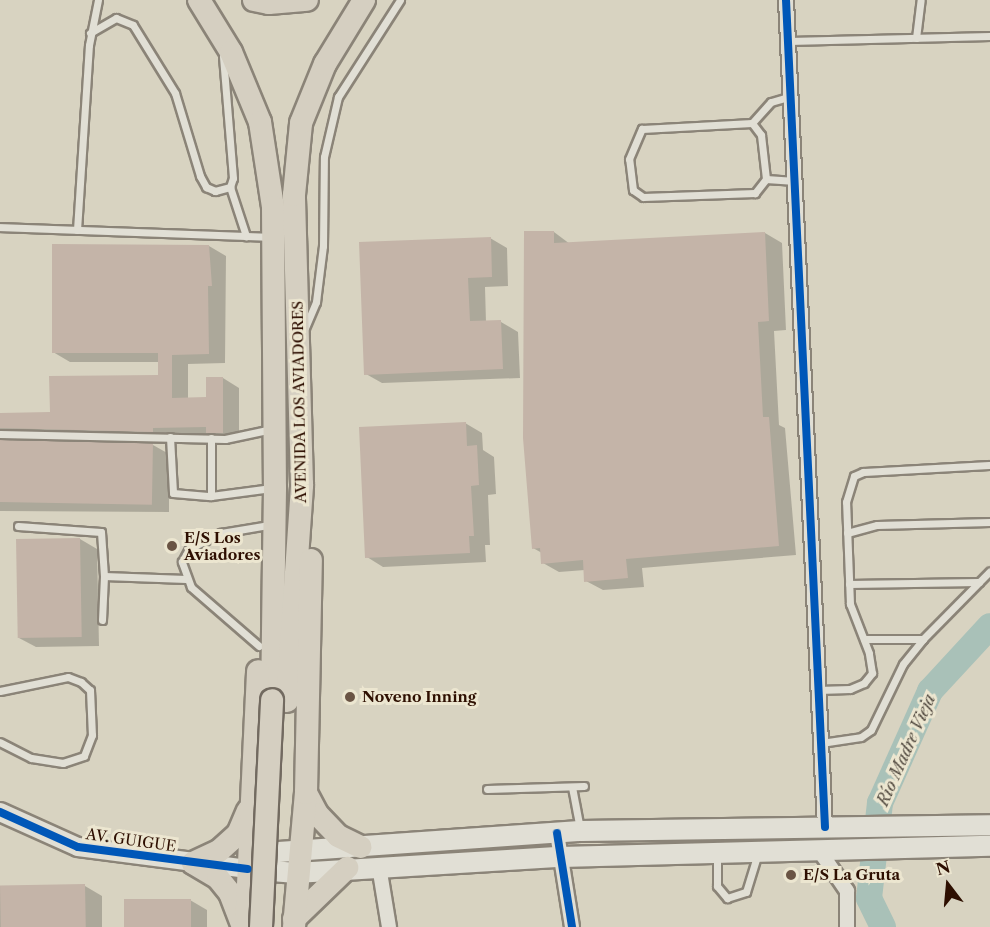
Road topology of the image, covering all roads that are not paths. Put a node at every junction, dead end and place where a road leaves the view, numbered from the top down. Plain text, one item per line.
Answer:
1 (98, 0) edge
2 (199, 0) edge
3 (254, 0) edge
4 (307, 0) edge
5 (364, 0) edge
6 (400, 0) edge
7 (786, 0) edge
8 (921, 0) edge
9 (90, 33) junction
10 (221, 35) junction
11 (990, 36) edge
12 (916, 38) junction
13 (789, 41) junction
14 (792, 96) junction
15 (752, 123) junction
16 (766, 179) junction
17 (795, 181) junction
18 (230, 187) junction
19 (0, 227) edge
20 (77, 230) junction
21 (246, 236) junction
22 (273, 237) junction
23 (298, 344) junction
24 (275, 429) junction
25 (0, 434) edge
26 (170, 437) junction
27 (211, 438) junction
28 (990, 465) edge
29 (302, 486) junction
30 (275, 488) junction
31 (211, 496) junction
32 (990, 522) edge
33 (269, 525) junction
34 (18, 526) dead end
35 (847, 533) junction
36 (990, 571) edge
37 (104, 576) junction
38 (186, 579) junction
39 (979, 582) junction
40 (849, 584) junction
41 (102, 620) dead end
42 (864, 639) junction
43 (923, 639) junction
44 (259, 646) junction
45 (816, 690) junction
46 (0, 692) edge
47 (279, 701) junction
48 (0, 742) edge
49 (818, 743) junction
50 (584, 786) dead end
51 (572, 787) junction
52 (487, 789) dead end
53 (306, 793) junction
54 (252, 794) junction
55 (0, 812) edge
56 (990, 825) edge
57 (834, 827) junction
58 (581, 831) junction
59 (557, 833) junction
60 (990, 846) edge
61 (361, 847) junction
62 (759, 850) junction
63 (819, 850) junction
64 (717, 852) junction
65 (561, 857) junction
66 (249, 861) junction
67 (193, 863) junction
68 (297, 863) junction
69 (379, 866) junction
70 (347, 868) junction
71 (288, 924) edge
72 (244, 927) edge
73 (261, 927) edge
74 (389, 927) edge
75 (572, 927) edge
76 (847, 927) edge

1 - 9 lane
2 - 10 main road, AVENIDA LOS AVIADORES
3 - 4 main road
5 - 23 main road, AVENIDA LOS AVIADORES
6 - 23 lane
7 - 13 street
8 - 12 lane
9 - 18 lane
9 - 20 lane
10 - 18 lane
10 - 22 main road, AVENIDA LOS AVIADORES
11 - 12 lane
12 - 13 lane
13 - 14 street
14 - 15 lane
14 - 17 street
15 - 16 lane
15 - 16 lane
16 - 17 lane
17 - 45 street
18 - 21 lane
19 - 20 lane
20 - 21 lane
21 - 22 lane
22 - 24 main road, AVENIDA LOS AVIADORES
23 - 29 main road, AVENIDA LOS AVIADORES
24 - 27 lane
24 - 30 main road, AVENIDA LOS AVIADORES
25 - 26 lane
26 - 27 lane
26 - 31 lane
27 - 31 lane
28 - 35 lane
29 - 47 main road, AVENIDA LOS AVIADORES
29 - 53 main road
30 - 31 lane
30 - 33 main road
30 - 47 main road, AVENIDA LOS AVIADORES
32 - 35 lane
33 - 38 lane
33 - 44 main road
34 - 37 lane
35 - 40 lane
36 - 39 lane
37 - 38 lane
37 - 41 lane
38 - 44 lane
39 - 40 lane
39 - 43 lane
40 - 42 lane
42 - 43 lane
42 - 45 lane
43 - 49 lane
44 - 54 main road
45 - 49 street
46 - 48 lane
47 - 71 main road, AVENIDA LOS AVIADORES
47 - 73 main road, AVENIDA LOS AVIADORES, bridge
49 - 57 street
50 - 51 lane
51 - 52 lane
51 - 58 lane
53 - 61 main road
53 - 68 main road
54 - 66 main road
54 - 67 main road
55 - 67 street, AV. GUIGUE
56 - 57 main road
57 - 58 main road
58 - 59 main road
59 - 61 main road
59 - 65 street
60 - 63 main road
61 - 68 main road
62 - 63 main road
62 - 64 main road
62 - 64 lane
63 - 76 street
64 - 65 main road
65 - 69 main road
65 - 75 street
66 - 67 street, AV. GUIGUE
66 - 68 main road
66 - 72 main road
67 - 72 main road
68 - 70 main road
68 - 71 main road
69 - 70 main road
69 - 74 street
70 - 71 main road

